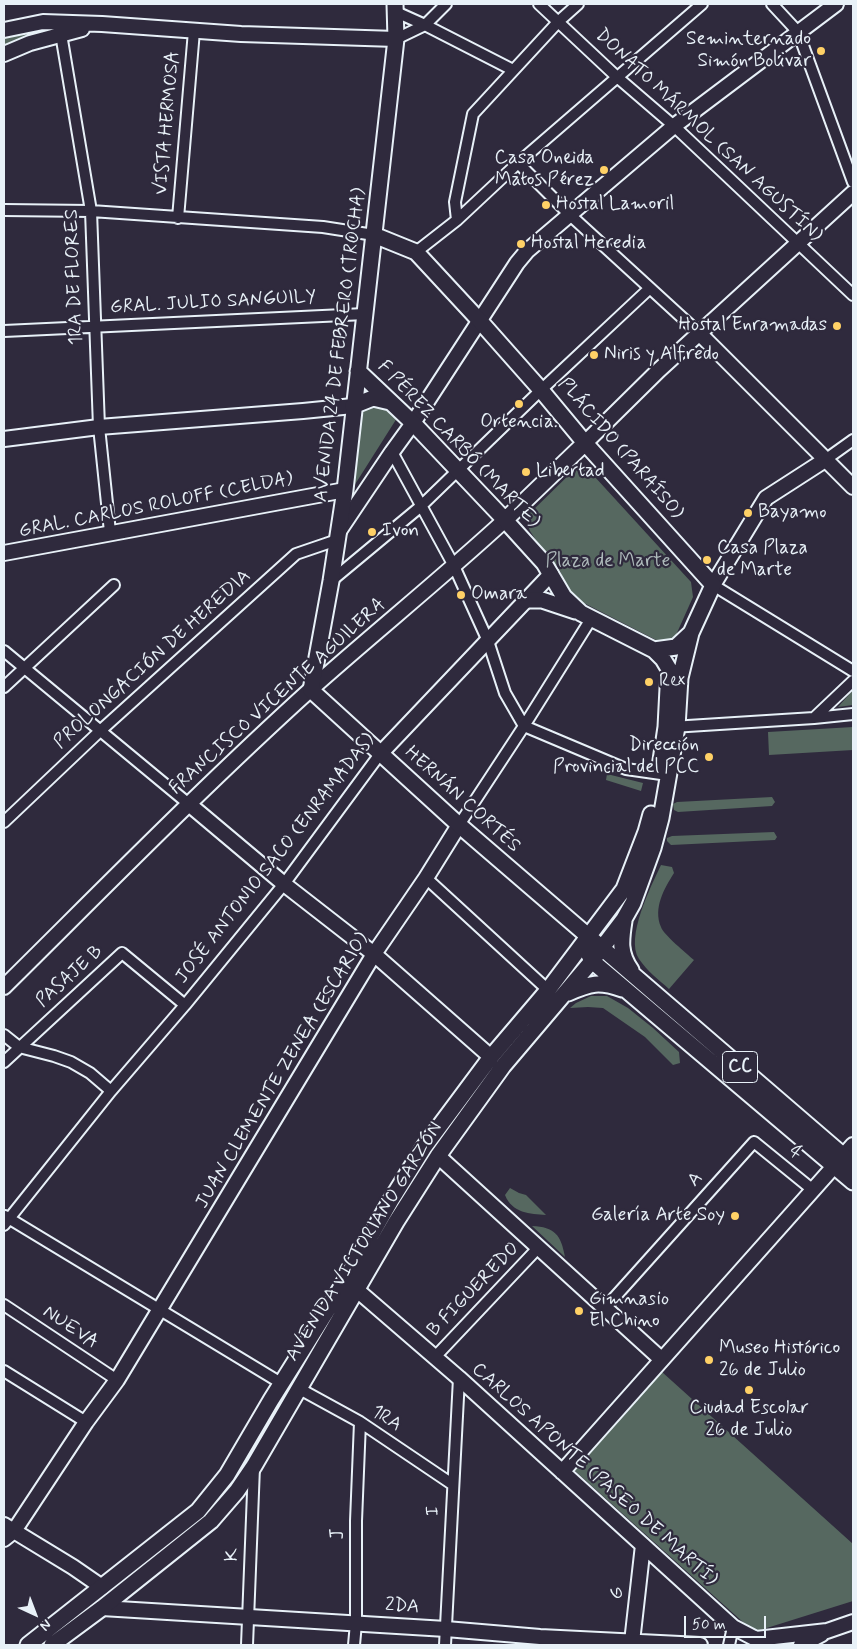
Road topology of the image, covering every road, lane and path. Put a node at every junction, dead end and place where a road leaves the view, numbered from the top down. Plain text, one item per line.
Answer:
1 (446, 4) edge
2 (539, 4) edge
3 (578, 4) edge
4 (702, 4) edge
5 (772, 4) edge
6 (836, 4) edge
7 (395, 8) edge
8 (559, 22) junction
9 (425, 25) junction
10 (58, 28) junction
11 (4, 30) edge
12 (194, 31) junction
13 (798, 32) junction
14 (396, 39) junction
15 (4, 54) edge
16 (513, 70) junction
17 (617, 77) junction
18 (674, 126) junction
19 (518, 163) junction
20 (853, 182) edge
21 (853, 193) edge
22 (4, 210) edge
23 (91, 211) junction
24 (569, 214) junction
25 (178, 218) junction
26 (457, 220) junction
27 (374, 235) junction
28 (799, 243) junction
29 (416, 252) junction
30 (650, 288) junction
31 (853, 295) edge
32 (365, 314) junction
33 (479, 320) junction
34 (95, 326) junction
35 (4, 331) edge
36 (699, 333) junction
37 (358, 371) junction
38 (541, 390) junction
39 (391, 402) junction
40 (353, 406) junction
41 (413, 423) junction
42 (99, 427) junction
43 (4, 439) edge
44 (853, 440) edge
45 (585, 442) junction
46 (392, 452) junction
47 (825, 460) junction
48 (458, 471) junction
49 (853, 487) edge
50 (345, 490) junction
51 (420, 507) junction
52 (505, 520) junction
53 (110, 532) junction
54 (338, 535) junction
55 (4, 553) edge
56 (454, 566) junction
57 (551, 574) junction
58 (331, 581) junction
59 (114, 585) dead end
60 (712, 585) junction
61 (526, 600) junction
62 (586, 616) junction
63 (691, 633) junction
64 (488, 641) junction
65 (654, 650) junction
66 (4, 652) edge
67 (24, 669) junction
68 (853, 671) edge
69 (853, 681) edge
70 (4, 686) edge
71 (311, 690) junction
72 (853, 714) edge
73 (814, 718) junction
74 (524, 726) junction
75 (672, 727) junction
76 (100, 731) junction
77 (380, 754) junction
78 (663, 775) junction
79 (190, 804) junction
80 (4, 822) edge
81 (459, 825) junction
82 (426, 878) junction
83 (284, 884) junction
84 (624, 919) junction
85 (588, 938) junction
86 (374, 954) junction
87 (597, 954) junction
88 (636, 978) junction
89 (4, 987) edge
90 (548, 990) junction
91 (564, 994) junction
92 (633, 994) junction
93 (185, 1005) junction
94 (4, 1035) edge
95 (19, 1047) junction
96 (491, 1057) junction
97 (4, 1062) edge
98 (111, 1091) junction
99 (754, 1142) joint
100 (438, 1156) junction
101 (846, 1158) edge
102 (853, 1182) edge
103 (812, 1190) junction
104 (5, 1220) edge
105 (538, 1248) junction
106 (357, 1290) junction
107 (4, 1305) edge
108 (605, 1308) junction
109 (160, 1310) junction
110 (435, 1357) junction
111 (661, 1359) junction
112 (4, 1371) edge
113 (459, 1378) junction
114 (117, 1380) junction
115 (281, 1383) junction
116 (298, 1388) junction
117 (271, 1400) junction
118 (86, 1422) junction
119 (360, 1422) junction
120 (254, 1466) junction
121 (562, 1472) junction
122 (452, 1484) junction
123 (7, 1531) edge
124 (642, 1545) junction
125 (102, 1587) junction
126 (102, 1608) junction
127 (248, 1617) junction
128 (853, 1622) edge
129 (356, 1623) junction
130 (733, 1628) junction
131 (446, 1629) junction
132 (827, 1631) junction
133 (540, 1641) edge
134 (56, 1643) edge
135 (632, 1644) edge
136 (28, 1645) edge
137 (247, 1645) edge
138 (354, 1645) edge
139 (446, 1645) edge
140 (700, 1645) edge
141 (730, 1645) edge
142 (801, 1645) edge
143 (824, 1645) edge

1 - 9 street
2 - 8 street, DONATO MÁRMOL (SAN AGUSTÍN)
3 - 8 street
4 - 17 street
5 - 13 street
6 - 13 street
7 - 9 street
7 - 14 main road, AVENIDA 24 DE FEBRERO (TROCHA)
8 - 16 street
8 - 17 street, DONATO MÁRMOL (SAN AGUSTÍN)
9 - 14 street
9 - 16 street
10 - 11 street
10 - 12 street
10 - 15 street
10 - 23 street, 1RA DE FLORES
12 - 14 street
12 - 25 street, VISTA HERMOSA
13 - 18 street
13 - 20 street
14 - 27 main road, AVENIDA 24 DE FEBRERO (TROCHA)
16 - 26 street
17 - 18 street, DONATO MÁRMOL (SAN AGUSTÍN)
17 - 19 street
18 - 24 street
18 - 28 street, DONATO MÁRMOL (SAN AGUSTÍN)
19 - 24 street
19 - 26 street
21 - 28 street
22 - 23 street
23 - 25 street
23 - 34 street, 1RA DE FLORES
24 - 30 street
24 - 33 street
25 - 27 street
26 - 29 street
27 - 29 main road, PLÁCIDO (PARAÍSO)
27 - 32 main road, AVENIDA 24 DE FEBRERO (TROCHA)
28 - 31 street, DONATO MÁRMOL (SAN AGUSTÍN)
28 - 36 street
29 - 33 main road, PLÁCIDO (PARAÍSO)
30 - 36 street
30 - 38 street
32 - 34 street, GRAL. JULIO SANGUILY
32 - 37 main road, AVENIDA 24 DE FEBRERO (TROCHA)
33 - 38 main road, PLÁCIDO (PARAÍSO)
33 - 41 street
34 - 35 street, GRAL. JULIO SANGUILY
34 - 42 street, 1RA DE FLORES
36 - 45 street
36 - 47 street
37 - 39 main road, F PÉREZ CARBÓ (MARTE)
37 - 40 main road, AVENIDA 24 DE FEBRERO (TROCHA)
38 - 45 main road, PLÁCIDO (PARAÍSO)
38 - 48 street
39 - 40 main road
39 - 41 main road, F PÉREZ CARBÓ (MARTE)
40 - 42 street
40 - 50 main road, AVENIDA 24 DE FEBRERO (TROCHA)
41 - 46 street
41 - 48 main road, F PÉREZ CARBÓ (MARTE)
42 - 43 street
42 - 53 street, 1RA DE FLORES
44 - 47 street
45 - 52 main road, FRANCISCO VICENTE AGUILERA
45 - 60 main road, PLÁCIDO (PARAÍSO)
46 - 51 street
46 - 54 street
47 - 49 street
47 - 60 street
48 - 51 street
48 - 52 main road, F PÉREZ CARBÓ (MARTE)
50 - 53 street, GRAL. CARLOS ROLOFF (CELDA)
50 - 54 main road, AVENIDA 24 DE FEBRERO (TROCHA)
51 - 56 street
51 - 58 street
52 - 56 street, FRANCISCO VICENTE AGUILERA
52 - 57 main road, F PÉREZ CARBÓ (MARTE)
53 - 55 street, GRAL. CARLOS ROLOFF (CELDA)
54 - 58 main road, AVENIDA 24 DE FEBRERO (TROCHA)
54 - 76 street, PROLONGACIÓN DE HEREDIA
56 - 64 street
56 - 71 street, FRANCISCO VICENTE AGUILERA
57 - 61 street, JOSÉ ANTONIO SACO (ENRAMADAS)
57 - 62 main road, F PÉREZ CARBÓ (MARTE)
58 - 71 main road, AVENIDA 24 DE FEBRERO (TROCHA)
59 - 67 street
60 - 63 main road, AVENIDA VICTORIANO GARZÓN
60 - 68 street, PLÁCIDO (PARAÍSO)
61 - 62 main road
61 - 64 street, JOSÉ ANTONIO SACO (ENRAMADAS)
62 - 65 main road, F PÉREZ CARBÓ (MARTE)
62 - 74 street, JUAN CLEMENTE ZENEA (ESCARIO)
63 - 65 main road
63 - 75 main road, AVENIDA VICTORIANO GARZÓN
64 - 74 street
64 - 77 street, JOSÉ ANTONIO SACO (ENRAMADAS)
65 - 75 main road, AVENIDA VICTORIANO GARZÓN
66 - 67 street
67 - 70 street
67 - 76 street
69 - 73 street
71 - 77 main road, HERNÁN CORTÉS
71 - 79 street, FRANCISCO VICENTE AGUILERA
72 - 73 street
73 - 75 street
74 - 78 street
74 - 81 street, JUAN CLEMENTE ZENEA (ESCARIO)
75 - 78 main road, AVENIDA VICTORIANO GARZÓN
76 - 79 street
76 - 80 street, PROLONGACIÓN DE HEREDIA
77 - 81 main road, HERNÁN CORTÉS
77 - 83 street, JOSÉ ANTONIO SACO (ENRAMADAS)
78 - 84 main road, AVENIDA VICTORIANO GARZÓN
78 - 85 main road, AVENIDA VICTORIANO GARZÓN
79 - 83 street
79 - 89 street, FRANCISCO VICENTE AGUILERA
81 - 82 street, JUAN CLEMENTE ZENEA (ESCARIO)
81 - 85 main road, HERNÁN CORTÉS
82 - 86 street, JUAN CLEMENTE ZENEA (ESCARIO)
82 - 90 street
83 - 86 street
83 - 93 street, JOSÉ ANTONIO SACO (ENRAMADAS)
84 - 87 main road, AVENIDA VICTORIANO GARZÓN
84 - 88 main road, CC
85 - 87 main road, HERNÁN CORTÉS
85 - 90 main road, AVENIDA VICTORIANO GARZÓN
86 - 96 street
86 - 109 street, JUAN CLEMENTE ZENEA (ESCARIO)
87 - 88 main road
87 - 91 main road, AVENIDA VICTORIANO GARZÓN
87 - 92 main road
88 - 101 main road, CC
90 - 96 main road, AVENIDA VICTORIANO GARZÓN
91 - 92 main road
91 - 100 main road, AVENIDA VICTORIANO GARZÓN
92 - 101 main road, CC
93 - 95 street, PASAJE B
93 - 98 street, JOSÉ ANTONIO SACO (ENRAMADAS)
94 - 95 street
95 - 97 street, PASAJE B
95 - 98 street
96 - 115 main road, AVENIDA VICTORIANO GARZÓN
98 - 104 street, JOSÉ ANTONIO SACO (ENRAMADAS)
99 - 103 street, 4
99 - 108 street, A
100 - 105 street
100 - 106 main road, AVENIDA VICTORIANO GARZÓN
101 - 102 main road, CC
101 - 103 street
103 - 111 street
104 - 109 street
105 - 108 street
105 - 110 street, B FIGUEREDO
106 - 110 street, CARLOS APONTE (PASEO DE MARTÍ)
106 - 116 main road, AVENIDA VICTORIANO GARZÓN
107 - 114 street, NUEVA
108 - 111 street
109 - 114 street, JUAN CLEMENTE ZENEA (ESCARIO)
109 - 115 street
110 - 113 street, CARLOS APONTE (PASEO DE MARTÍ)
111 - 121 street
112 - 118 street
113 - 121 street, CARLOS APONTE (PASEO DE MARTÍ)
113 - 122 street, I
114 - 118 street, JUAN CLEMENTE ZENEA (ESCARIO)
115 - 117 main road, AVENIDA VICTORIANO GARZÓN
116 - 119 street, 1RA
116 - 120 main road, AVENIDA VICTORIANO GARZÓN
117 - 120 main road
117 - 125 main road, AVENIDA VICTORIANO GARZÓN
118 - 123 street, JUAN CLEMENTE ZENEA (ESCARIO)
119 - 122 street, 1RA
119 - 129 street, J
120 - 126 main road, AVENIDA VICTORIANO GARZÓN
120 - 127 street, K
121 - 124 street, CARLOS APONTE (PASEO DE MARTÍ)
122 - 131 street, I
123 - 125 street
124 - 130 street, CARLOS APONTE (PASEO DE MARTÍ)
124 - 135 street, G
125 - 134 main road
125 - 136 main road, AVENIDA VICTORIANO GARZÓN
126 - 127 street, 2DA
126 - 134 main road, AVENIDA VICTORIANO GARZÓN
127 - 129 street, 2DA
127 - 137 street, K
128 - 132 street, CARLOS APONTE (PASEO DE MARTÍ)
129 - 131 street, 2DA
129 - 138 street, J
130 - 132 street, CARLOS APONTE (PASEO DE MARTÍ)
130 - 141 street
131 - 133 street, 2DA
131 - 139 street, I
132 - 142 street
132 - 143 street
133 - 135 street, 2DA
135 - 140 street, 2DA

